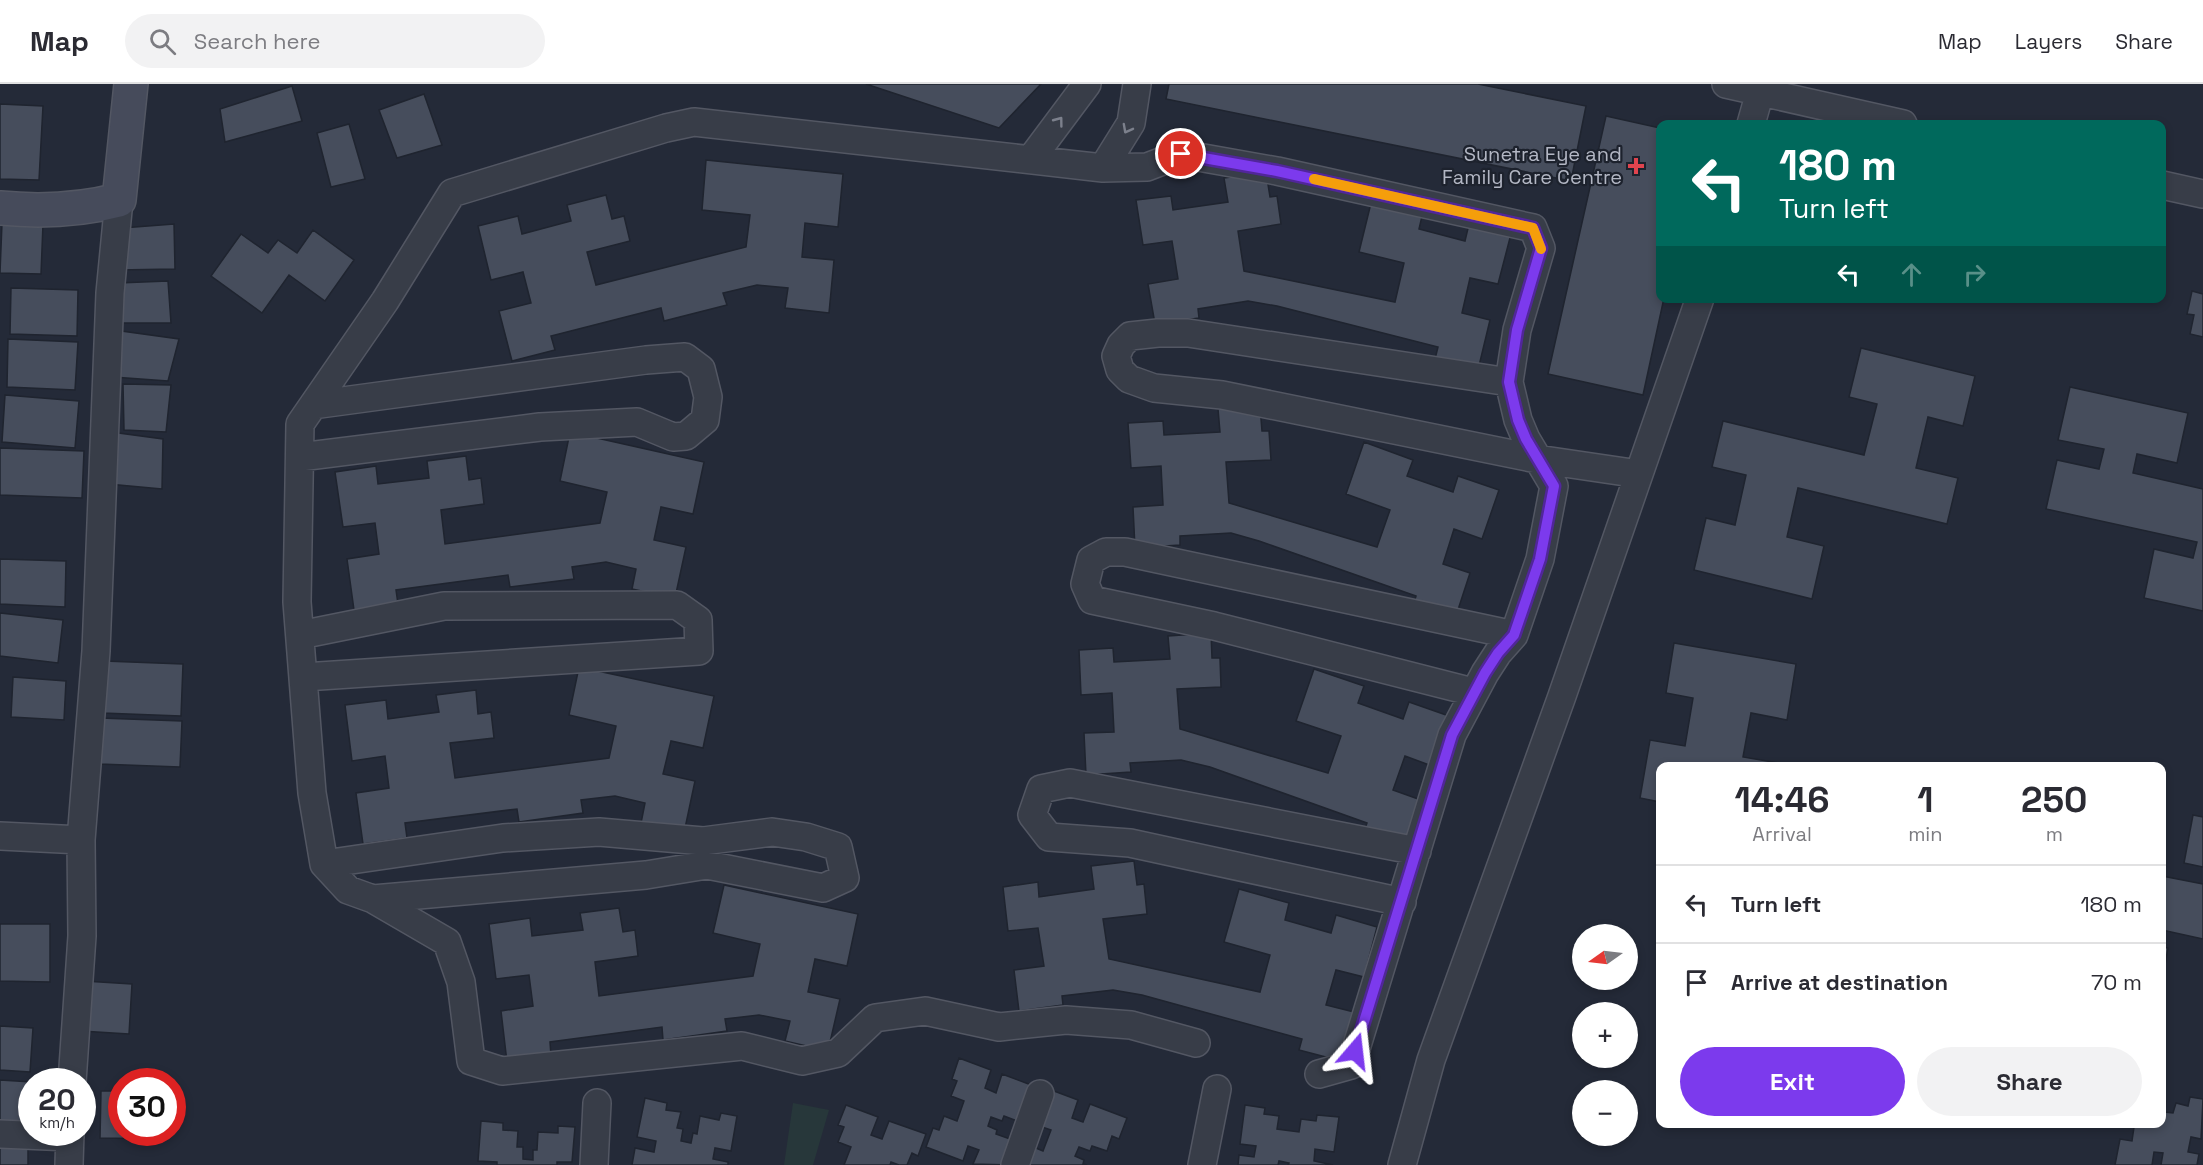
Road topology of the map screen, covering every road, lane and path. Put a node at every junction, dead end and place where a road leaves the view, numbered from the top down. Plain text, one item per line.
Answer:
1 (131, 84) edge
2 (1087, 84) edge
3 (1137, 84) edge
4 (1726, 84) edge
5 (1760, 92) junction
6 (1752, 120) edge
7 (1885, 120) edge
8 (1031, 159) junction
9 (1103, 168) junction
10 (2166, 186) edge
11 (2203, 194) edge
12 (119, 200) junction
13 (0, 208) edge
14 (1698, 303) edge
15 (1509, 382) junction
16 (313, 405) junction
17 (300, 457) junction
18 (1537, 459) junction
19 (1639, 474) junction
20 (300, 635) junction
21 (1514, 635) junction
22 (304, 677) junction
23 (1473, 692) junction
24 (0, 836) edge
25 (81, 840) junction
26 (1417, 851) junction
27 (324, 864) junction
28 (373, 899) junction
29 (1402, 902) junction
30 (1196, 1043) dead end
31 (73, 1068) edge
32 (1319, 1074) dead end
33 (1218, 1089) dead end
34 (1040, 1094) dead end
35 (597, 1103) dead end
36 (0, 1134) edge
37 (18, 1134) edge
38 (70, 1146) edge
39 (69, 1165) edge
40 (594, 1165) edge
41 (1015, 1165) edge
42 (1202, 1165) edge
43 (1402, 1165) edge

1 - 12 main road
8 -> 2 street
3 -> 9 street
4 - 5 street
5 - 6 street
5 - 7 street
8 - 9 street
8 - 16 street
9 - 15 street
10 - 11 street
12 - 13 main road
12 - 25 street
14 - 19 street
15 - 18 street
15 - 18 street
16 - 17 street
16 - 17 street
17 - 20 street
18 - 19 street
18 - 21 street
19 - 43 street
20 - 22 street
20 - 22 street
21 - 23 street
21 - 23 street
22 - 27 street
23 - 26 street
24 - 25 street
25 - 31 street
26 - 29 street
26 - 29 street
27 - 28 street
27 - 28 street
28 - 30 street
29 - 32 street
33 - 42 street
34 - 41 street
35 - 40 street
36 - 37 street
38 - 39 street

